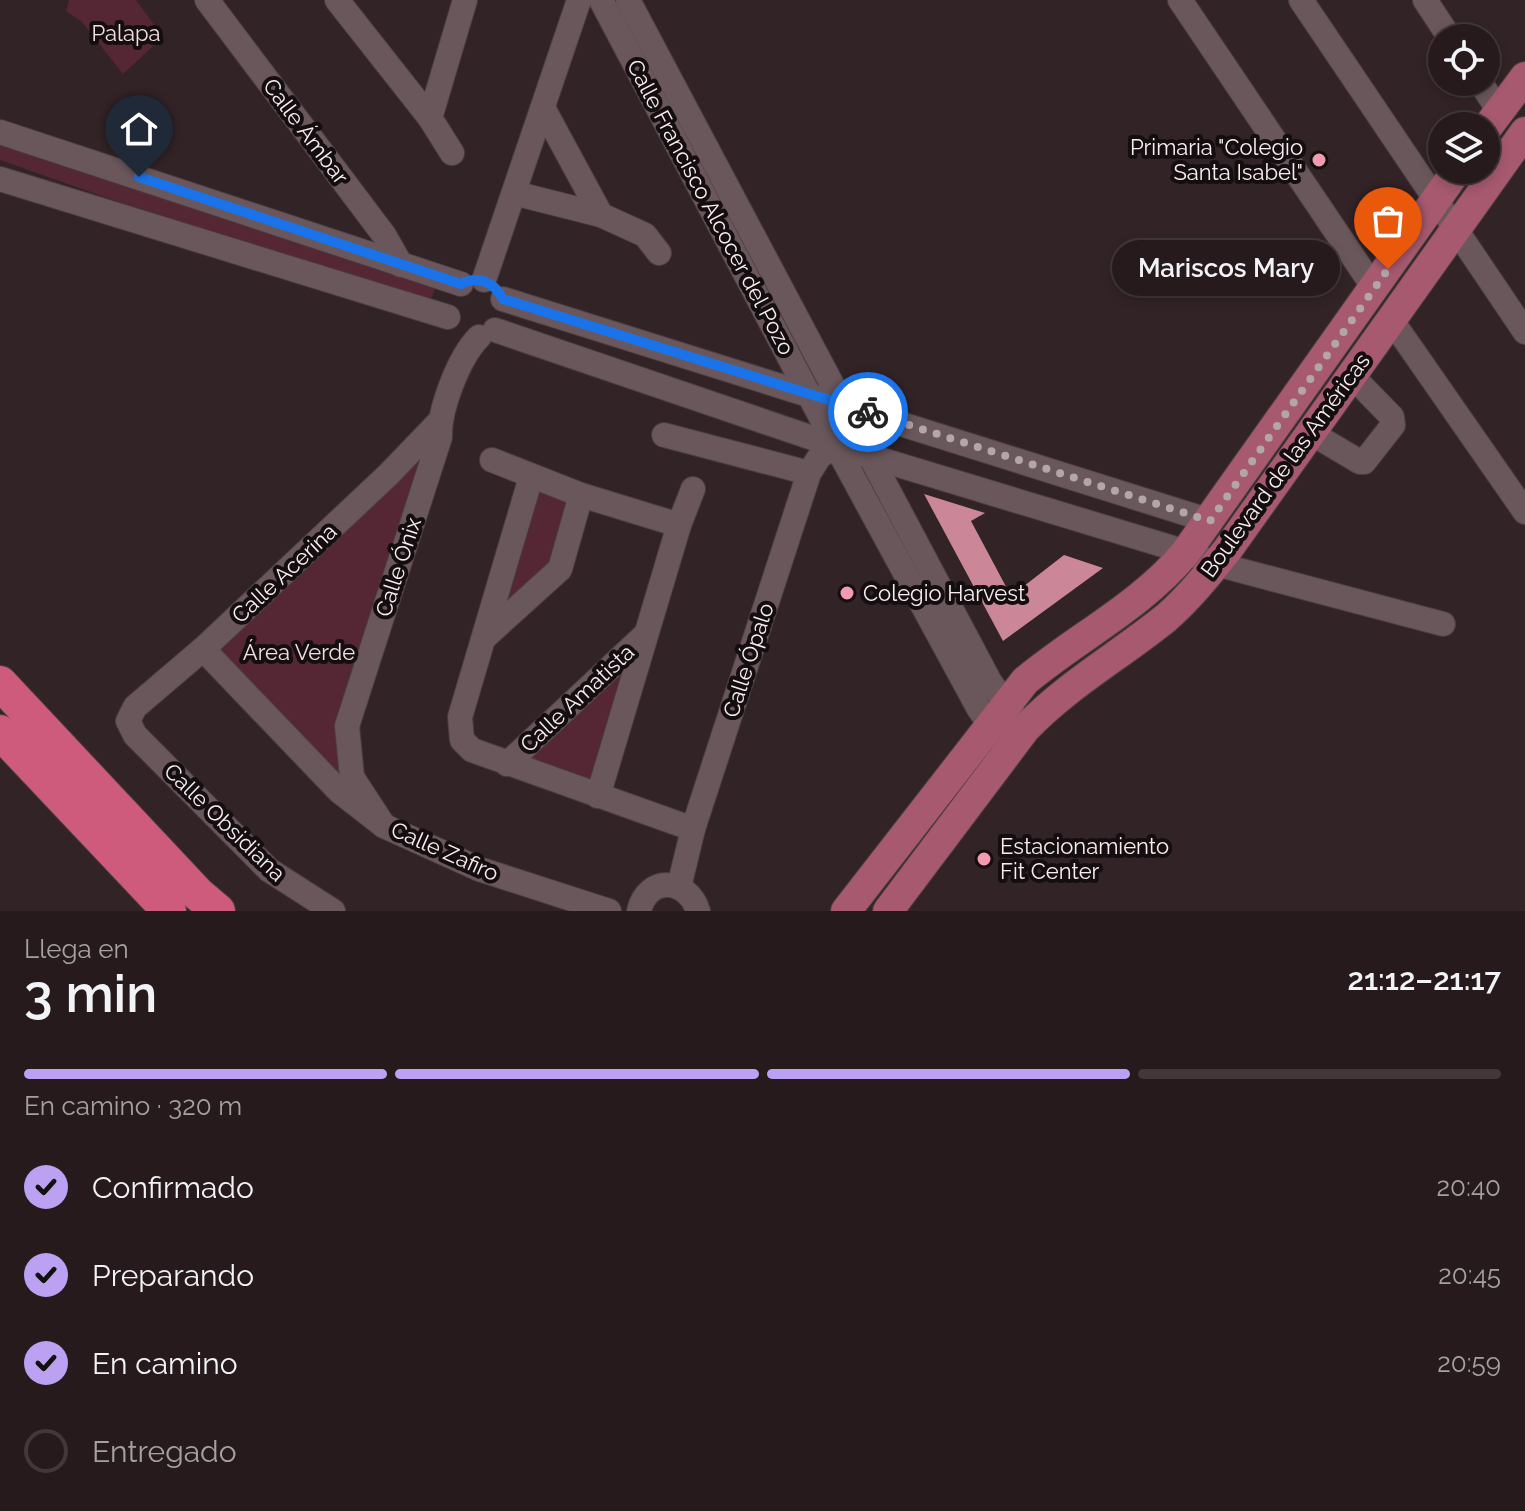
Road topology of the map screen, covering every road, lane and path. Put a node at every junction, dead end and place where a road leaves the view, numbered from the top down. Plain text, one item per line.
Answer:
1 (207, 0) edge
2 (337, 0) edge
3 (465, 0) edge
4 (579, 0) edge
5 (601, 0) edge
6 (628, 0) edge
7 (1180, 0) edge
8 (1301, 0) edge
9 (1425, 0) edge
10 (1441, 24) edge
11 (1525, 77) edge
12 (543, 108) junction
13 (1498, 112) edge
14 (430, 118) junction
15 (0, 132) edge
16 (1522, 145) edge
17 (452, 153) dead end
18 (0, 179) edge
19 (1447, 184) edge
20 (514, 193) junction
21 (1435, 201) junction
22 (601, 215) junction
23 (1454, 229) junction
24 (659, 253) dead end
25 (401, 265) junction
26 (472, 282) junction
27 (1374, 288) junction
28 (503, 299) junction
29 (1390, 318) junction
30 (1525, 332) edge
31 (469, 333) junction
32 (1351, 375) junction
33 (810, 395) junction
34 (843, 405) junction
35 (439, 422) junction
36 (1311, 433) junction
37 (664, 435) dead end
38 (836, 446) junction
39 (410, 451) junction
40 (870, 456) junction
41 (492, 460) dead end
42 (430, 468) junction
43 (809, 473) junction
44 (531, 477) junction
45 (693, 489) dead end
46 (581, 495) junction
47 (1525, 512) edge
48 (1210, 521) junction
49 (679, 525) junction
50 (1186, 552) junction
51 (1216, 564) junction
52 (1443, 624) dead end
53 (647, 633) junction
54 (485, 637) junction
55 (203, 649) junction
56 (0, 683) edge
57 (997, 715) junction
58 (128, 721) joint
59 (0, 732) edge
60 (1017, 739) junction
61 (507, 764) junction
62 (598, 796) junction
63 (384, 826) junction
64 (693, 829) junction
65 (679, 887) junction
66 (169, 911) edge
67 (218, 911) edge
68 (333, 911) edge
69 (609, 911) edge
70 (639, 911) edge
71 (700, 911) edge
72 (846, 911) edge
73 (888, 911) edge

1 - 25 street, Calle Ámbar
2 - 14 street
3 - 14 street
4 - 12 street
5 - 33 street, Calle Francisco Alcocer del Pozo
6 - 34 street, Calle Francisco Alcocer del Pozo
7 - 27 street
8 - 21 street
9 - 10 street
11 - 13 main road
12 - 20 street
12 - 22 street
14 - 17 street
15 - 25 street
16 - 23 main road, Boulevard de las Américas
18 - 31 street
19 - 21 main road, Boulevard de las Américas
20 - 22 street
20 - 26 street
21 - 23 street
21 - 27 main road, Boulevard de las Américas
22 - 24 street
23 - 29 main road, Boulevard de las Américas
23 - 30 street
25 - 26 street
26 - 28 street
26 - 31 street
27 - 48 main road, Boulevard de las Américas
28 - 31 street
28 - 33 street
29 - 32 main road, Boulevard de las Américas
29 - 47 street
31 - 35 street, Calle Ónix
31 - 38 street
32 - 36 main road, Boulevard de las Américas
32 - 36 street
33 - 34 street
33 - 38 street, Calle Francisco Alcocer del Pozo
34 - 40 street, Calle Francisco Alcocer del Pozo
34 - 48 street
35 - 39 street, Calle Acerina
35 - 42 street, Calle Ónix
36 - 51 main road, Boulevard de las Américas
37 - 43 street
38 - 40 street
38 - 43 street, Calle Ópalo
38 - 57 street, Calle Francisco Alcocer del Pozo
39 - 42 street
39 - 55 street, Calle Acerina
40 - 50 street
40 - 57 street, Calle Francisco Alcocer del Pozo
41 - 44 street
42 - 63 street, Calle Ónix
43 - 64 street, Calle Ópalo
44 - 46 street
44 - 54 street, Calle Amatista
45 - 49 street, Calle Amatista
46 - 49 street
46 - 54 street
48 - 50 main road, Boulevard de las Américas
49 - 53 street, Calle Amatista
50 - 51 street
50 - 57 main road, Boulevard de las Américas
51 - 52 street
51 - 60 main road, Boulevard de las Américas
53 - 61 street, Calle Amatista
53 - 62 street, Calle Amatista
54 - 61 street, Calle Amatista
55 - 58 street, Calle Acerina
55 - 63 street, Calle Zafiro
56 - 67 highway
57 - 60 street, Calle Francisco Alcocer del Pozo
57 - 72 main road, Boulevard de las Américas
58 - 68 street, Calle Obsidiana
59 - 66 highway
60 - 73 main road, Boulevard de las Américas
61 - 62 street, Calle Amatista
62 - 64 street, Calle Amatista
63 - 69 street, Calle Zafiro
64 - 65 street, Calle Ópalo
65 - 70 street
65 - 71 street

